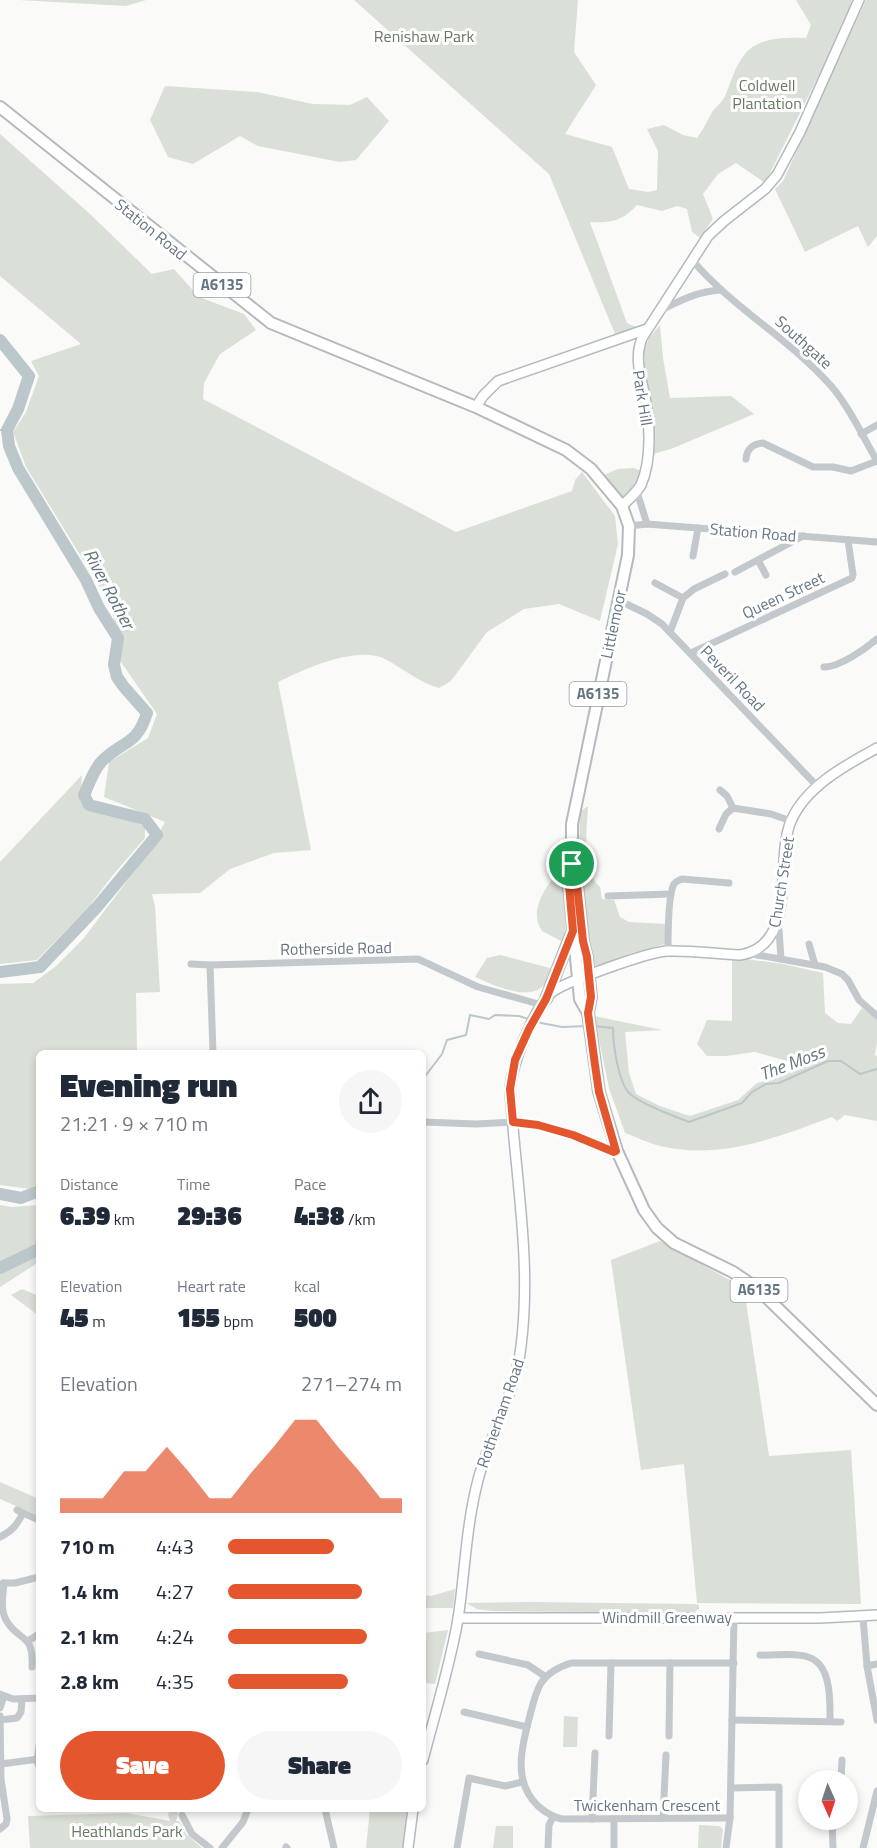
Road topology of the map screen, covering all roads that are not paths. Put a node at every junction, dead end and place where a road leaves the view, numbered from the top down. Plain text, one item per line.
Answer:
1 (859, 0) edge
2 (0, 107) edge
3 (692, 260) junction
4 (721, 290) junction
5 (662, 310) junction
6 (647, 329) junction
7 (476, 407) junction
8 (877, 426) edge
9 (861, 434) junction
10 (746, 459) dead end
11 (877, 461) edge
12 (637, 492) junction
13 (622, 506) junction
14 (647, 524) junction
15 (629, 526) junction
16 (698, 528) junction
17 (803, 536) junction
18 (848, 540) junction
19 (877, 542) edge
20 (693, 556) dead end
21 (758, 560) junction
22 (715, 569) dead end
23 (735, 572) dead end
24 (766, 575) dead end
25 (655, 583) dead end
26 (683, 598) junction
27 (618, 600) junction
28 (670, 632) junction
29 (877, 639) edge
30 (691, 653) junction
31 (824, 667) dead end
32 (877, 748) edge
33 (818, 787) junction
34 (720, 790) dead end
35 (734, 808) junction
36 (791, 821) junction
37 (718, 829) dead end
38 (572, 864) junction
39 (729, 883) dead end
40 (614, 886) dead end
41 (671, 894) junction
42 (776, 925) junction
43 (573, 931) junction
44 (809, 944) dead end
45 (668, 951) junction
46 (752, 954) junction
47 (782, 959) junction
48 (191, 964) dead end
49 (210, 965) junction
50 (815, 965) junction
51 (584, 979) junction
52 (544, 1002) junction
53 (877, 1016) edge
54 (213, 1050) edge
55 (426, 1122) edge
56 (513, 1122) junction
57 (616, 1151) junction
58 (877, 1405) edge
59 (36, 1519) edge
60 (0, 1537) edge
61 (36, 1577) edge
62 (2, 1583) edge
63 (877, 1616) edge
64 (864, 1617) junction
65 (458, 1618) junction
66 (734, 1618) junction
67 (3, 1623) edge
68 (36, 1636) edge
69 (28, 1641) junction
70 (479, 1654) dead end
71 (760, 1655) dead end
72 (611, 1663) junction
73 (670, 1663) junction
74 (734, 1663) junction
75 (877, 1664) edge
76 (867, 1666) junction
77 (32, 1667) dead end
78 (546, 1677) junction
79 (2, 1695) edge
80 (36, 1698) edge
81 (22, 1700) junction
82 (0, 1708) edge
83 (464, 1712) dead end
84 (0, 1718) edge
85 (732, 1720) junction
86 (877, 1720) edge
87 (830, 1721) junction
88 (841, 1722) dead end
89 (527, 1727) junction
90 (609, 1736) dead end
91 (669, 1736) dead end
92 (426, 1748) edge
93 (595, 1753) dead end
94 (666, 1755) dead end
95 (842, 1760) dead end
96 (36, 1762) edge
97 (1, 1764) edge
98 (842, 1770) edge
99 (522, 1782) junction
100 (731, 1788) junction
101 (877, 1791) edge
102 (876, 1804) edge
103 (248, 1812) edge
104 (326, 1812) edge
105 (413, 1812) edge
106 (182, 1815) dead end
107 (553, 1817) junction
108 (663, 1818) junction
109 (730, 1818) junction
110 (592, 1819) junction
111 (614, 1819) junction
112 (0, 1829) edge
113 (832, 1830) edge
114 (210, 1848) edge
115 (222, 1848) edge
116 (334, 1848) edge
117 (408, 1848) edge
118 (457, 1848) edge
119 (548, 1848) edge
120 (614, 1848) edge
121 (726, 1848) edge
122 (779, 1848) edge
123 (833, 1848) edge
124 (863, 1848) edge

1 - 3 main road, Park Hill
2 - 7 main road, Station Road / A6135
3 - 4 street, Southgate
3 - 5 main road, Park Hill
4 - 5 street
4 - 9 street, Southgate
5 - 6 main road, Park Hill
6 - 7 main road
6 - 12 main road, Park Hill
7 - 13 main road, A6135
8 - 9 street
9 - 11 street, Southgate
10 - 11 street
12 - 13 main road
12 - 14 street
13 - 15 main road, A6135
14 - 15 street, Station Road
14 - 16 street, Station Road
15 - 27 main road, Littlemoor / A6135
16 - 17 street, Station Road
16 - 20 street
17 - 18 street, Station Road
17 - 21 street
18 - 19 street, Station Road
18 - 30 street, Queen Street
21 - 23 street
21 - 24 street
22 - 26 street
25 - 26 street
26 - 28 street
27 - 28 street, Peveril Road
27 - 38 main road, Littlemoor / A6135
28 - 30 street, Peveril Road
29 - 31 street
30 - 33 street, Peveril Road
32 - 33 main road, Church Street
33 - 36 main road, Church Street
34 - 35 street
35 - 36 street
35 - 37 street
36 - 42 main road, Church Street
38 - 43 main road, Littlemoor / A6135
38 - 51 main road, Littlemoor / A6135
39 - 41 street
40 - 41 street
41 - 45 street
42 - 46 main road, Church Street
42 - 47 street
43 - 51 main road, Littlemoor / A6135
43 - 52 main road
44 - 50 street
45 - 46 main road
45 - 51 main road
46 - 47 street
47 - 50 street
48 - 49 street, Rotherside Road
49 - 52 street, Rotherside Road
49 - 54 street
50 - 53 street
51 - 52 main road
51 - 57 main road, A6135
52 - 56 main road, Rotherham Road
55 - 56 street
56 - 57 street
56 - 65 main road, Rotherham Road
57 - 58 main road, A6135
59 - 60 street
61 - 62 street
62 - 67 street
63 - 64 main road, Windmill Greenway
64 - 66 main road, Windmill Greenway
64 - 76 street
65 - 66 main road, Windmill Greenway
65 - 92 main road, Rotherham Road
66 - 74 street
67 - 69 street
68 - 69 street
69 - 77 street
70 - 78 street
71 - 87 street
72 - 73 street
72 - 78 street
72 - 90 street
73 - 74 street
73 - 91 street
74 - 85 street
75 - 76 street
76 - 86 street
78 - 89 street
79 - 81 street
79 - 82 street
80 - 81 street
81 - 84 street
83 - 89 street
84 - 97 street
85 - 87 street
85 - 100 street
87 - 88 street
89 - 99 street
93 - 110 street
94 - 108 street
95 - 98 street
96 - 97 street
97 - 112 street
99 - 107 street, Twickenham Crescent
99 - 118 street
100 - 109 street
100 - 122 street
101 - 102 street
102 - 124 street
103 - 115 street
104 - 116 street
105 - 117 main road
106 - 114 street
107 - 110 street, Twickenham Crescent
107 - 119 street
108 - 109 street, Twickenham Crescent
108 - 111 street, Twickenham Crescent
109 - 121 street
110 - 111 street, Twickenham Crescent
111 - 120 street
113 - 123 street

